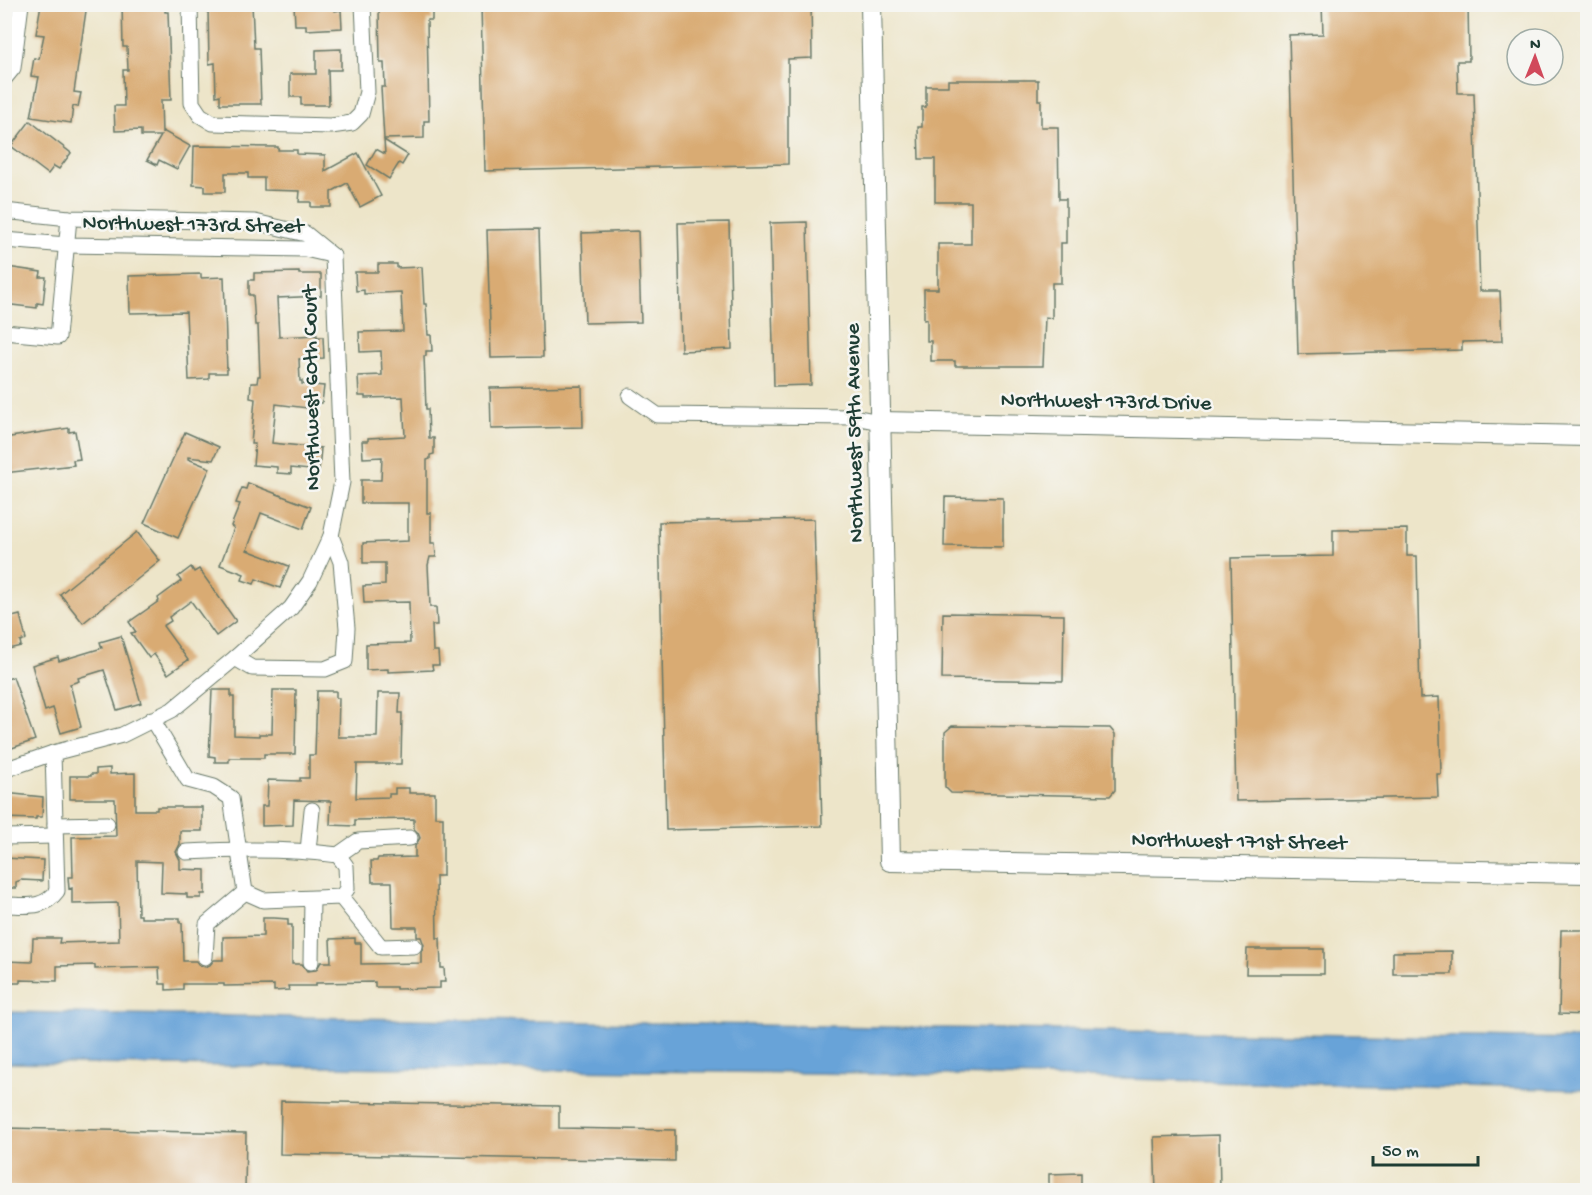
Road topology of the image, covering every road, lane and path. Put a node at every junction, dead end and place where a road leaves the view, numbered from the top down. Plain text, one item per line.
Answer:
1 (21, 4) edge
2 (190, 4) edge
3 (363, 4) edge
4 (871, 4) edge
5 (4, 79) edge
6 (4, 211) edge
7 (69, 218) junction
8 (4, 240) edge
9 (67, 245) junction
10 (333, 256) junction
11 (4, 332) edge
12 (630, 396) dead end
13 (880, 422) junction
14 (1587, 435) edge
15 (331, 537) junction
16 (236, 658) junction
17 (152, 719) junction
18 (53, 753) junction
19 (4, 770) edge
20 (312, 810) dead end
21 (107, 824) dead end
22 (55, 831) junction
23 (4, 837) edge
24 (410, 838) dead end
25 (238, 849) junction
26 (308, 851) junction
27 (186, 852) dead end
28 (338, 855) junction
29 (890, 861) joint
30 (1587, 873) edge
31 (245, 892) junction
32 (341, 897) junction
33 (312, 899) junction
34 (4, 905) edge
35 (414, 945) dead end
36 (205, 957) dead end
37 (311, 962) dead end

1 - 5 street
2 - 3 street
4 - 13 street, Northwest 59th Avenue
6 - 7 street, Northwest 173rd Street
7 - 9 street, Northwest 173rd Street
7 - 10 street, Northwest 173rd Street
8 - 9 street, Northwest 173rd Street
9 - 10 street, Northwest 173rd Street
9 - 11 street, Northwest 173rd Street
10 - 15 street, Northwest 60th Court
12 - 13 street, Northwest 173rd Drive
13 - 14 street, Northwest 173rd Drive
13 - 29 street, Northwest 59th Avenue
15 - 16 street
15 - 16 street
16 - 17 street
17 - 18 street
17 - 25 street
18 - 19 street
18 - 22 street
20 - 26 street
21 - 22 street
22 - 23 street
22 - 34 street
24 - 28 street
25 - 26 street
25 - 27 street
25 - 31 street
26 - 28 street
28 - 32 street
29 - 30 street, Northwest 171st Street
31 - 33 street
31 - 36 street
32 - 33 street
32 - 35 street
33 - 37 street

